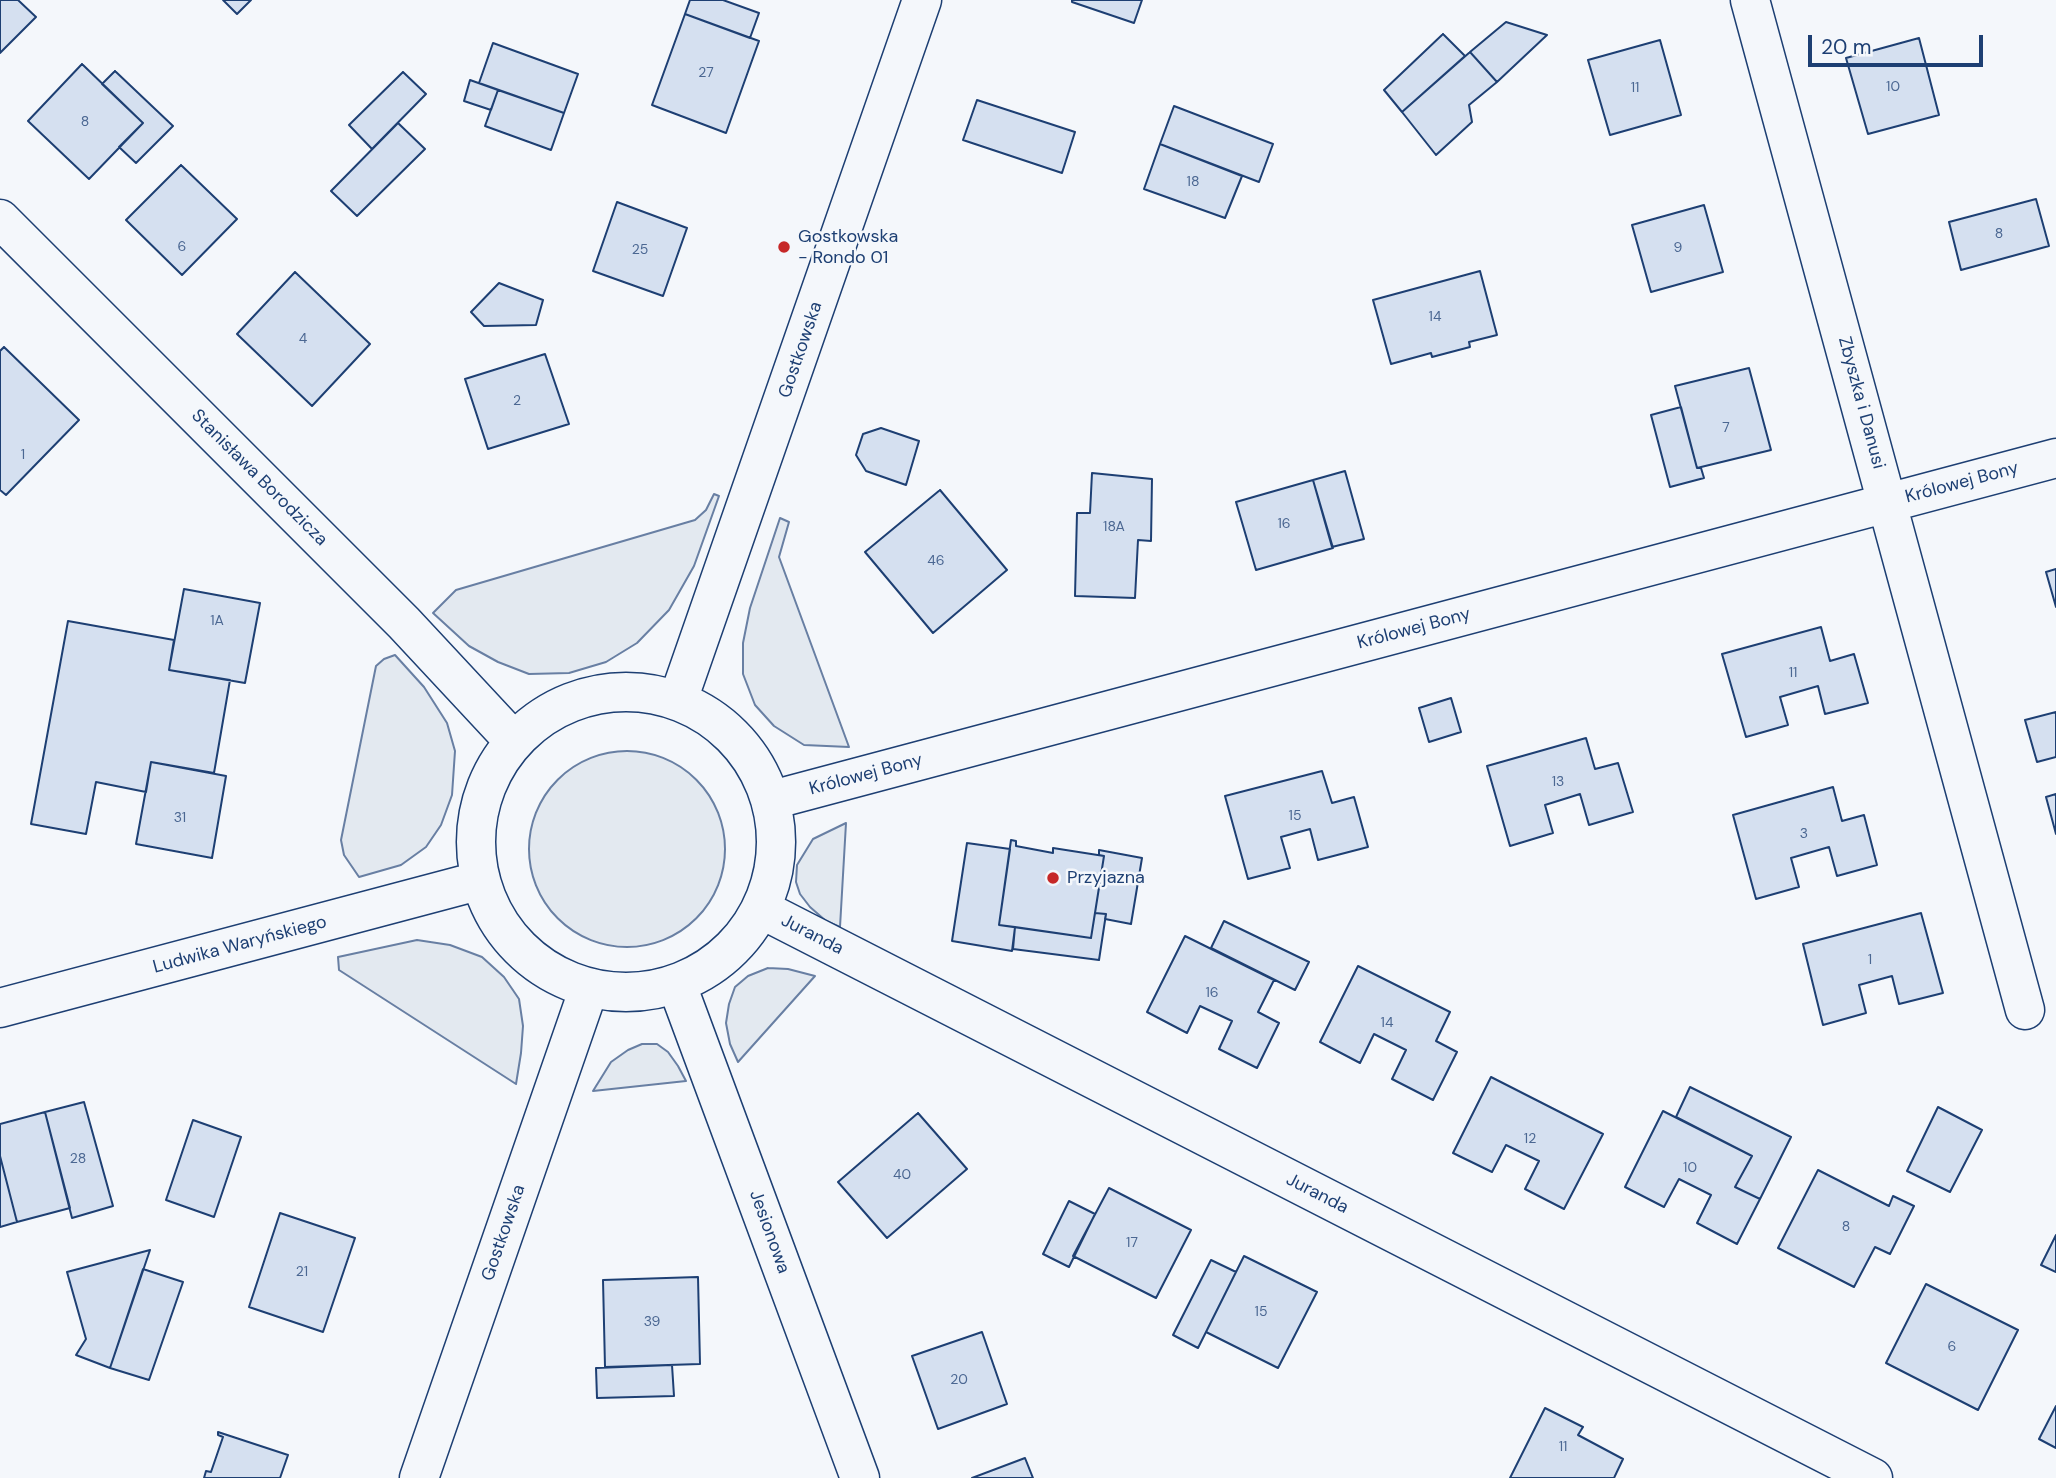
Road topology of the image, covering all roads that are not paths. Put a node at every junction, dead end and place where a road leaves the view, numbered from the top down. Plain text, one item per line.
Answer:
1 (922, 0) edge
2 (1750, 0) edge
3 (0, 219) edge
4 (2056, 458) edge
5 (1888, 503) junction
6 (678, 700) junction
7 (513, 740) junction
8 (772, 800) junction
9 (478, 881) junction
10 (761, 909) junction
11 (677, 985) junction
12 (589, 988) junction
13 (0, 1008) edge
14 (2025, 1010) dead end
15 (419, 1478) edge
16 (860, 1478) edge
17 (1873, 1478) edge

1 - 6 street, Gostkowska
2 - 5 street, Zbyszka i Danusi
3 - 7 street, Stanisława Borodzicza
4 - 5 street, Królowej Bony
5 - 8 street, Królowej Bony
5 - 14 street, Zbyszka i Danusi
6 - 7 street
6 - 8 street
7 - 9 street
8 - 10 street
9 - 12 street
9 - 13 street, Ludwika Waryńskiego
10 - 11 street
10 - 17 street, Juranda
11 - 12 street
11 - 16 street, Jesionowa
12 - 15 street, Gostkowska

